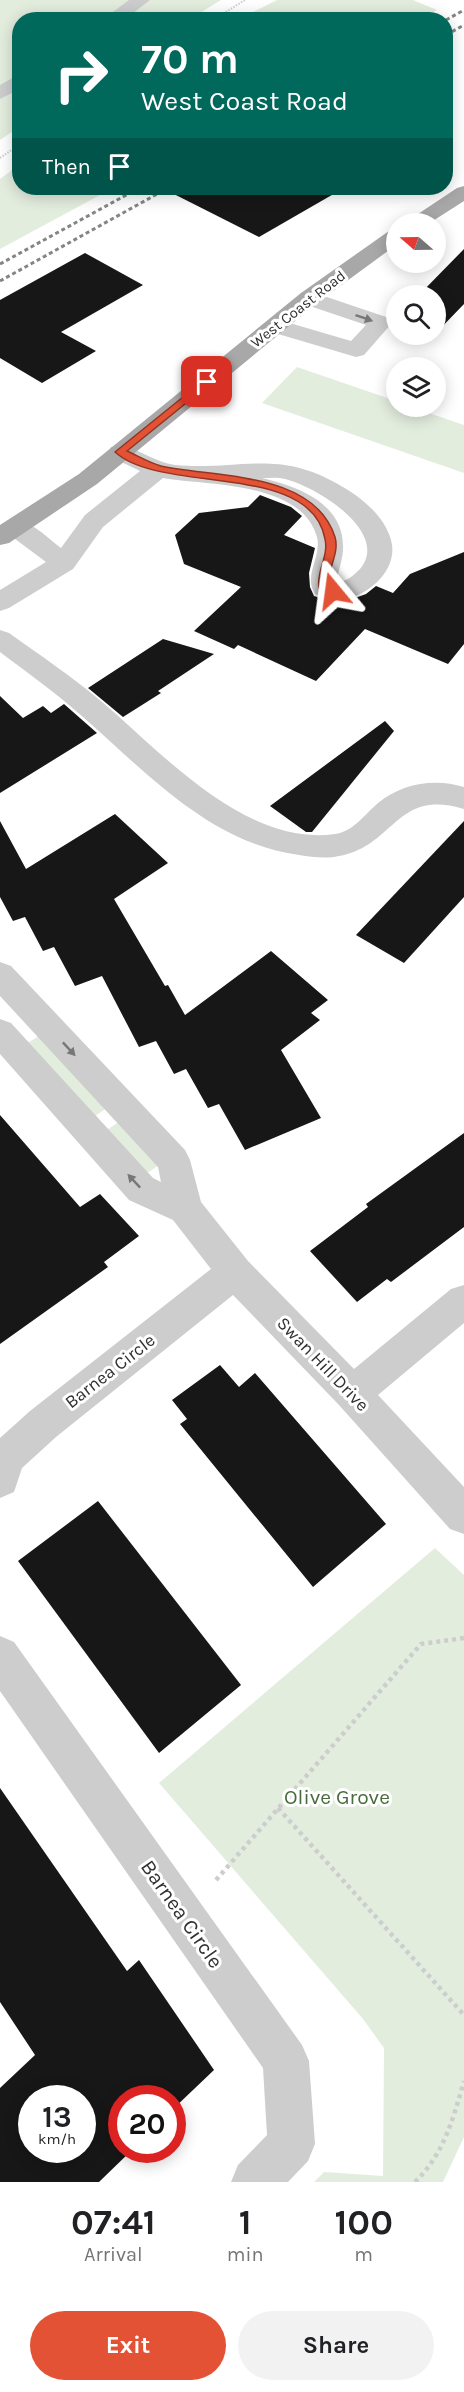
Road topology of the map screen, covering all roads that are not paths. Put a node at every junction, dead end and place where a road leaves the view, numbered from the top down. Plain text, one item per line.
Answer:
1 (141, 0) edge
2 (123, 12) edge
3 (464, 192) edge
4 (431, 213) edge
5 (386, 242) edge
6 (309, 298) junction
7 (276, 326) junction
8 (120, 452) junction
9 (158, 469) junction
10 (210, 475) junction
11 (8, 532) edge
12 (63, 563) junction
13 (0, 602) edge
14 (0, 639) edge
15 (464, 798) edge
16 (0, 975) edge
17 (36, 1014) junction
18 (1, 1033) edge
19 (185, 1209) junction
20 (235, 1272) junction
21 (464, 1301) edge
22 (352, 1393) junction
23 (0, 1479) edge
24 (464, 1515) edge
25 (0, 1656) edge
26 (255, 2182) edge

1 - 2 street
3 - 4 main road
5 - 6 main road, West Coast Road
6 - 7 main road, West Coast Road
6 -> 7 street
7 - 8 main road, West Coast Road
8 - 9 street
8 - 11 main road, West Coast Road
9 - 10 street
9 - 12 street
10 - 10 street
11 - 12 street
12 - 13 street
14 - 15 street
16 - 17 street, Swan Hill Drive
17 - 18 street, Swan Hill Drive
17 -> 19 street, Swan Hill Drive
19 -> 18 street, Swan Hill Drive
19 - 20 street, Swan Hill Drive
20 - 22 street, Swan Hill Drive
20 - 23 street, Barnea Circle
21 - 22 street
22 - 24 street, Swan Hill Drive
25 - 26 street, Barnea Circle

